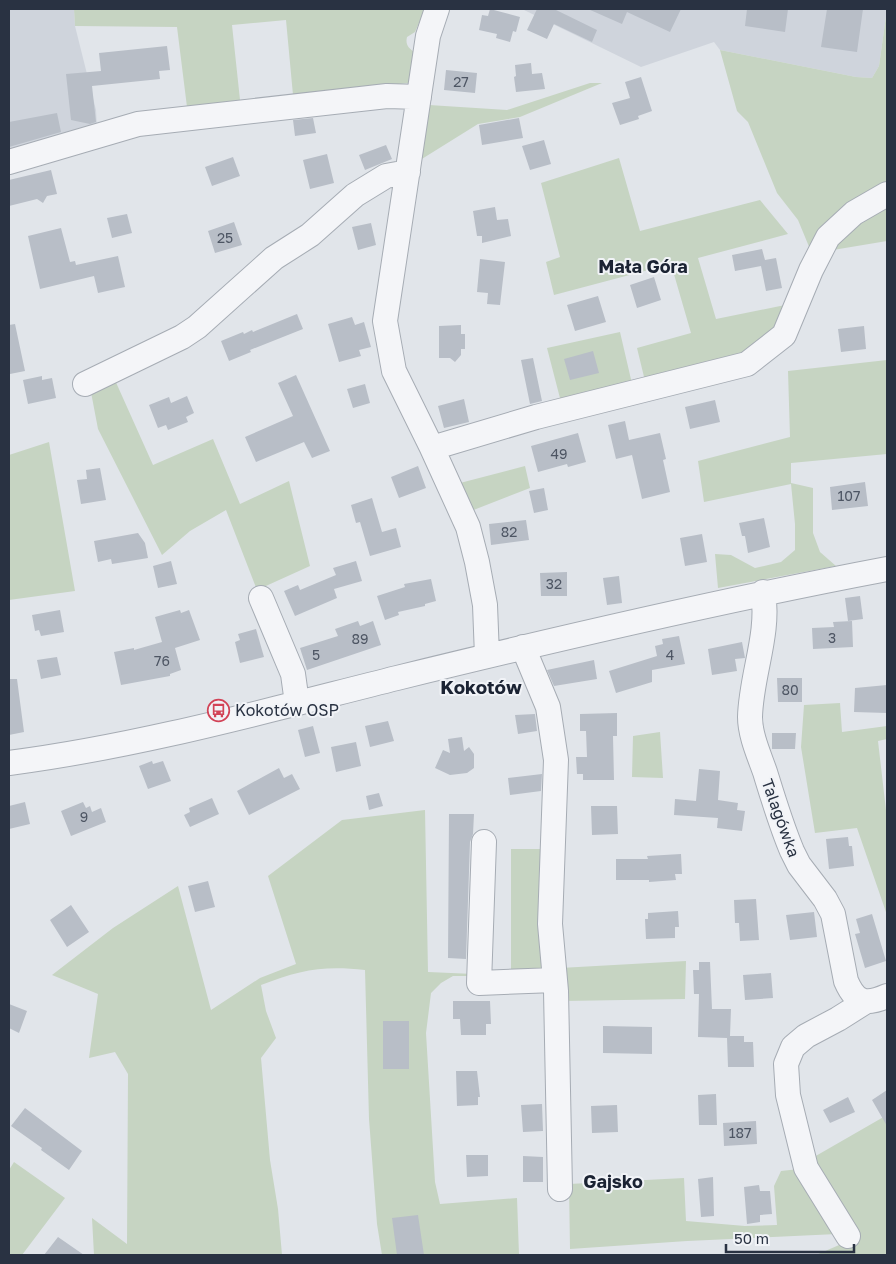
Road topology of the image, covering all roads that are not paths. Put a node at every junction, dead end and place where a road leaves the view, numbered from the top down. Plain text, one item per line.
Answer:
1 (437, 9) edge
2 (419, 97) junction
3 (9, 162) edge
4 (408, 172) junction
5 (887, 194) edge
6 (85, 384) dead end
7 (432, 448) junction
8 (887, 569) edge
9 (763, 592) junction
10 (261, 598) dead end
11 (523, 647) junction
12 (487, 656) junction
13 (297, 703) junction
14 (9, 763) edge
15 (484, 842) dead end
16 (555, 980) junction
17 (887, 996) edge
18 (865, 1002) junction
19 (560, 1189) dead end
20 (848, 1236) dead end

1 - 2 street
2 - 3 street
2 - 4 street
4 - 6 street
4 - 7 street
5 - 7 street
7 - 12 street
8 - 9 street
9 - 11 street
9 - 18 street, Talagówka
10 - 13 street
11 - 12 street
11 - 16 street
12 - 13 street
13 - 14 street
15 - 16 street
16 - 19 street
17 - 18 street
18 - 20 street

